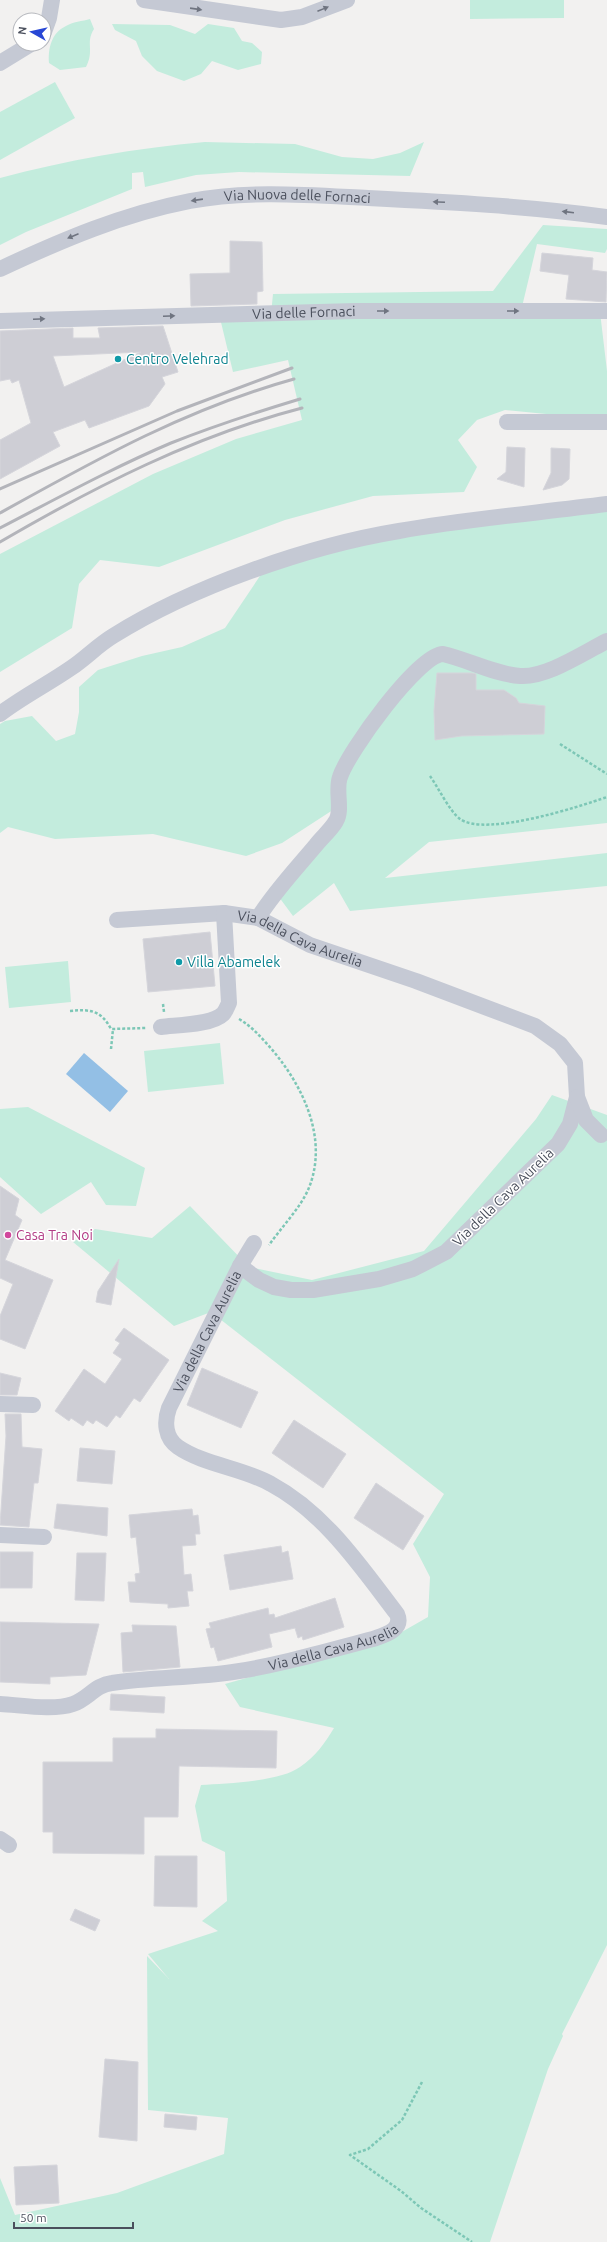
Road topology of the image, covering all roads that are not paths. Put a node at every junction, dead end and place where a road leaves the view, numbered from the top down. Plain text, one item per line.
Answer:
1 (52, 0) edge
2 (144, 0) edge
3 (347, 0) edge
4 (50, 12) edge
5 (18, 52) edge
6 (0, 63) edge
7 (607, 216) edge
8 (0, 269) edge
9 (607, 312) edge
10 (0, 321) edge
11 (507, 422) dead end
12 (607, 422) edge
13 (607, 504) edge
14 (607, 641) edge
15 (0, 714) edge
16 (224, 913) junction
17 (258, 918) junction
18 (117, 920) dead end
19 (161, 1027) road end
20 (577, 1097) junction
21 (570, 1124) junction
22 (604, 1137) edge
23 (260, 1246) road end
24 (240, 1266) junction
25 (0, 1404) edge
26 (33, 1405) dead end
27 (0, 1535) edge
28 (44, 1538) dead end
29 (0, 1704) edge

1 - 4 street
2 -> 3 street
5 - 6 street
7 -> 8 street, Via Nuova delle Fornaci
10 -> 9 street, Via delle Fornaci
11 - 12 street
13 - 15 street
14 - 17 street
16 - 17 street, Via della Cava Aurelia
16 - 18 street, Via della Cava Aurelia
16 - 19 street
17 - 20 street, Via della Cava Aurelia
20 - 21 street, Via della Cava Aurelia
20 - 22 street
21 - 22 street
21 - 24 street, Via della Cava Aurelia
23 - 24 street
24 - 29 street, Via della Cava Aurelia
25 - 26 street
27 - 28 street

